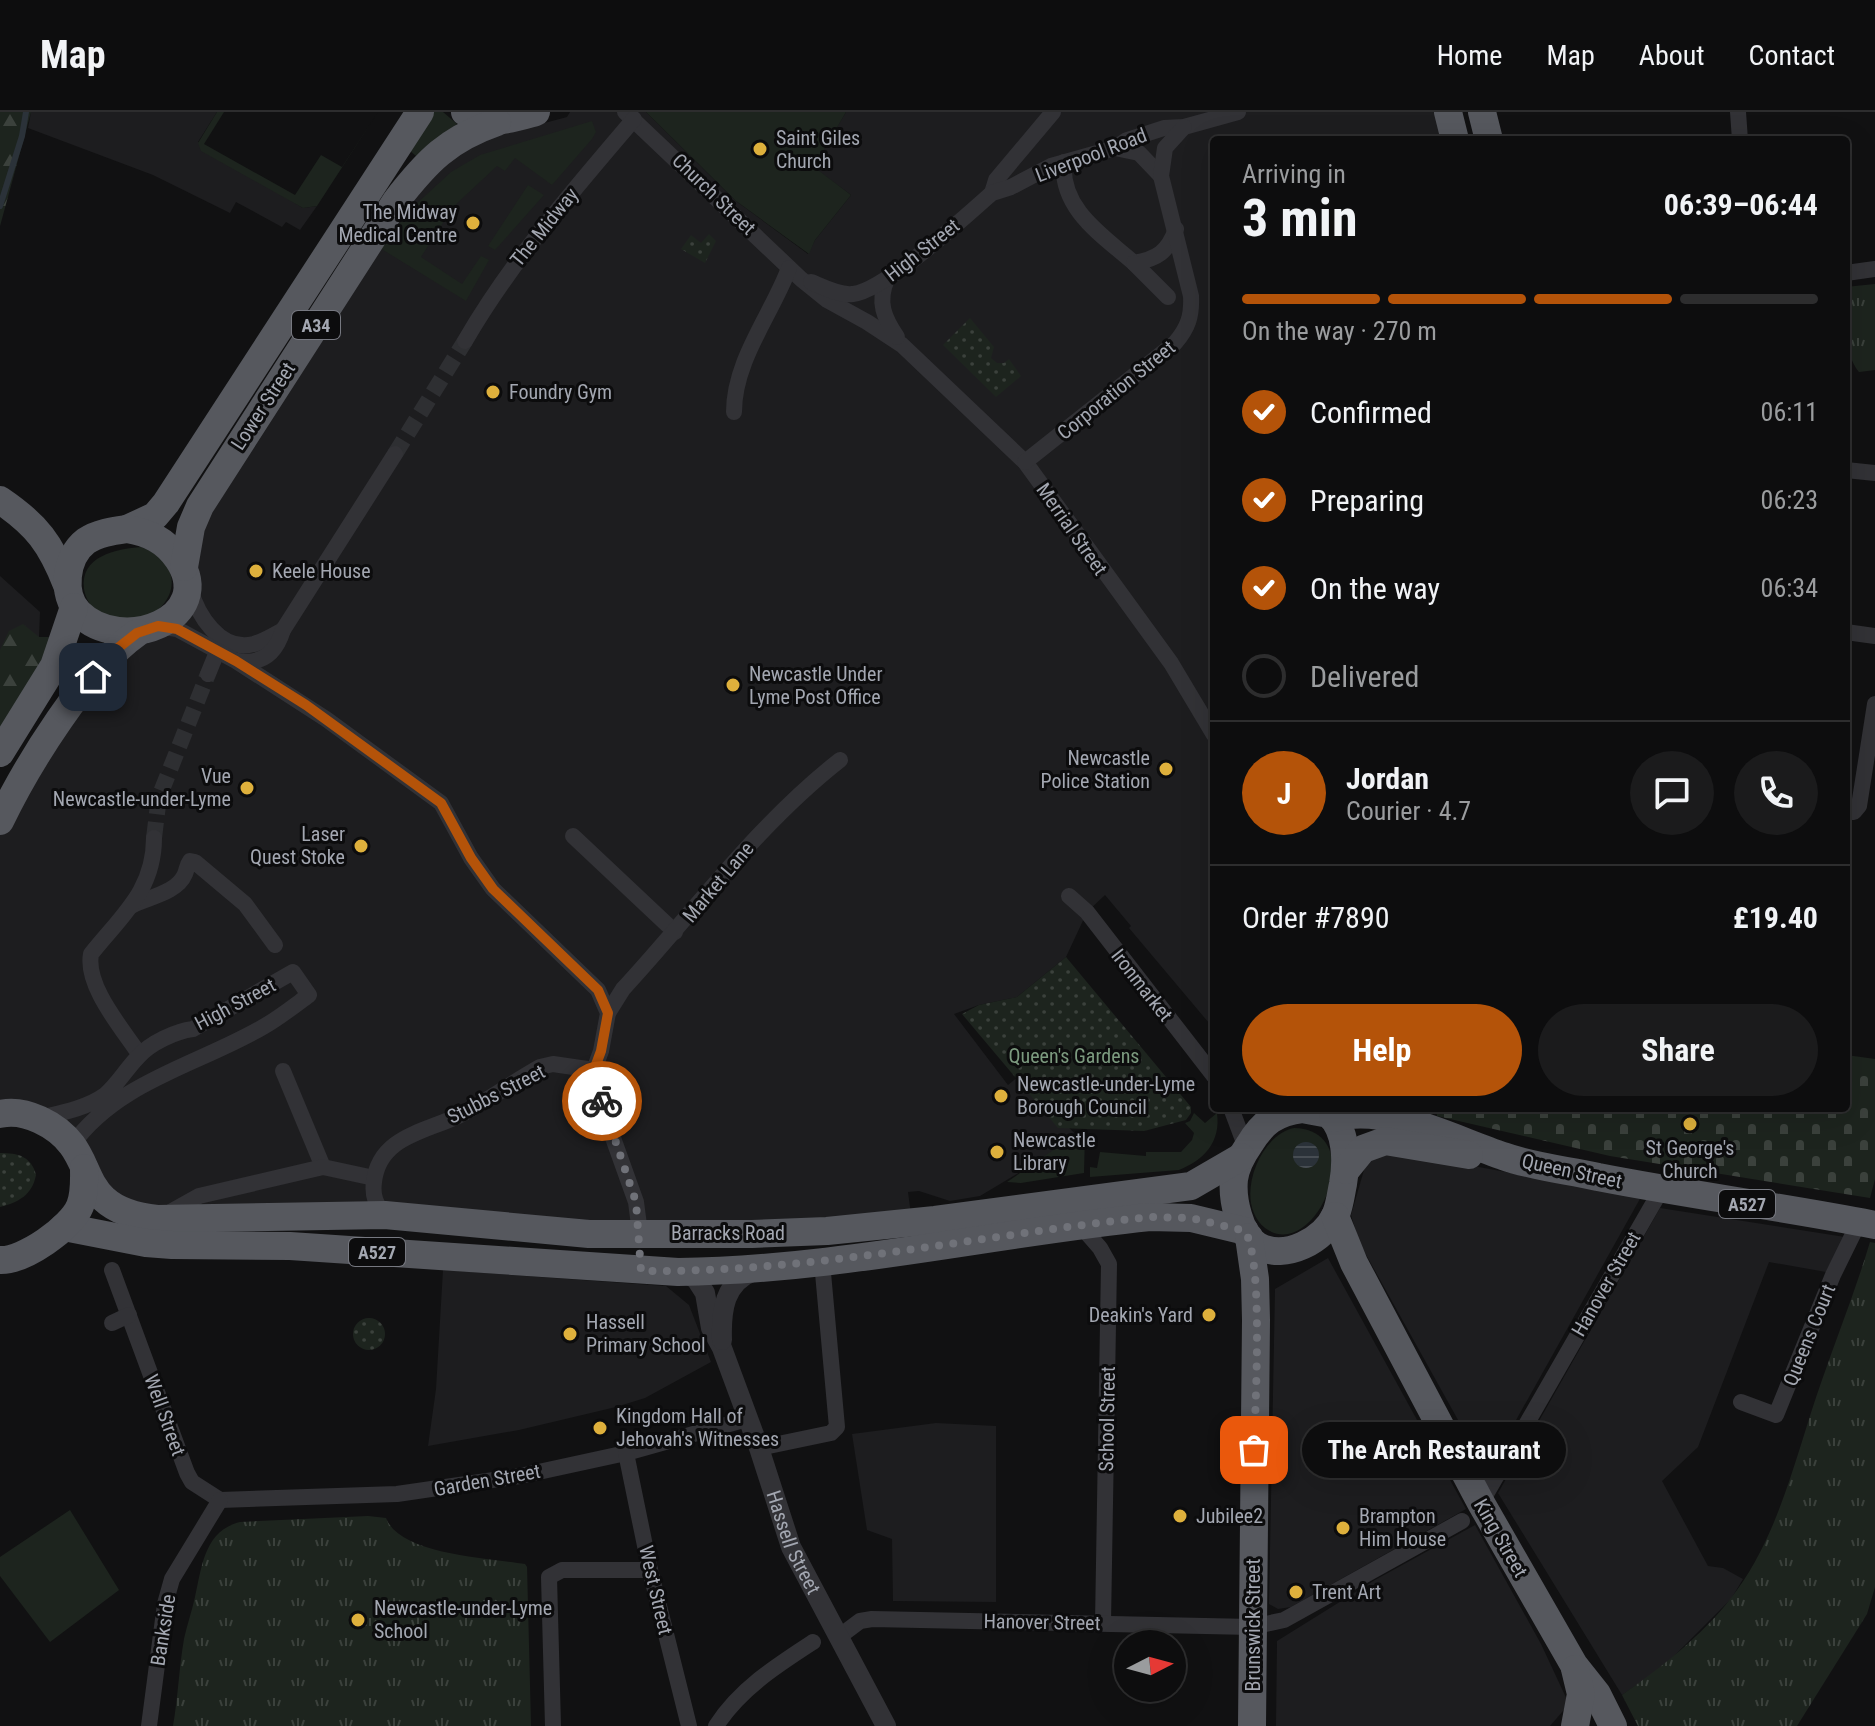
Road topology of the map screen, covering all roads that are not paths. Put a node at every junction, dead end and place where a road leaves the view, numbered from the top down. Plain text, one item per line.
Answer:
1 (420, 112) edge
2 (465, 112) edge
3 (536, 112) edge
4 (1053, 112) edge
5 (1238, 112) edge
6 (1448, 112) edge
7 (1482, 112) edge
8 (1738, 112) edge
9 (627, 114) edge
10 (497, 122) junction
11 (1184, 127) junction
12 (1035, 136) junction
13 (1454, 136) edge
14 (1488, 136) edge
15 (1740, 136) edge
16 (1115, 148) junction
17 (1057, 164) junction
18 (1161, 176) junction
19 (992, 193) junction
20 (1176, 229) junction
21 (1134, 263) junction
22 (1875, 269) edge
23 (1850, 272) edge
24 (795, 273) junction
25 (887, 279) junction
26 (1168, 297) dead end
27 (465, 341) tunnel mouth
28 (902, 345) junction
29 (734, 412) dead end
30 (395, 454) tunnel mouth
31 (1025, 462) junction
32 (1850, 470) edge
33 (1875, 473) edge
34 (0, 500) edge
35 (34, 525) junction
36 (116, 531) junction
37 (186, 573) junction
38 (71, 596) junction
39 (147, 629) junction
40 (283, 630) junction
41 (1850, 633) edge
42 (1875, 636) edge
43 (217, 652) junction
44 (236, 661) junction
45 (208, 674) tunnel mouth
46 (1875, 704) edge
47 (1210, 728) edge
48 (0, 753) edge
49 (840, 760) dead end
50 (1850, 812) edge
51 (0, 821) edge
52 (573, 836) dead end
53 (154, 838) tunnel mouth
54 (1069, 896) dead end
55 (133, 905) junction
56 (675, 932) junction
57 (275, 945) dead end
58 (608, 1013) junction
59 (139, 1054) junction
60 (594, 1070) junction
61 (283, 1071) dead end
62 (1210, 1071) edge
63 (2, 1110) edge
64 (1232, 1112) edge
65 (1275, 1112) edge
66 (1330, 1113) edge
67 (1385, 1113) edge
68 (38, 1118) junction
69 (1244, 1153) junction
70 (78, 1157) junction
71 (1505, 1157) junction
72 (323, 1167) junction
73 (1346, 1170) junction
74 (374, 1178) junction
75 (1661, 1190) junction
76 (385, 1215) junction
77 (1335, 1216) junction
78 (157, 1219) junction
79 (1867, 1223) edge
80 (1080, 1225) junction
81 (64, 1227) junction
82 (640, 1233) junction
83 (1247, 1234) junction
84 (822, 1262) junction
85 (4, 1265) edge
86 (763, 1268) junction
87 (112, 1270) dead end
88 (641, 1271) junction
89 (684, 1272) junction
90 (129, 1315) junction
91 (112, 1323) dead end
92 (722, 1348) junction
93 (1741, 1402) dead end
94 (747, 1419) junction
95 (759, 1448) junction
96 (626, 1453) junction
97 (220, 1500) junction
98 (1472, 1512) junction
99 (650, 1570) junction
100 (1103, 1623) junction
101 (1252, 1627) junction
102 (840, 1636) junction
103 (813, 1642) dead end
104 (1574, 1665) junction
105 (149, 1726) edge
106 (553, 1726) edge
107 (689, 1726) edge
108 (716, 1726) edge
109 (886, 1726) edge
110 (1252, 1726) edge
111 (1575, 1726) edge
112 (1613, 1726) edge

1 - 36 highway, Lower Street / A34
2 - 10 highway
3 - 10 highway, Lower Street
4 - 12 street
5 - 11 street, Liverpool Road
6 - 13 highway
7 - 14 highway
8 - 15 street
9 - 24 street, Church Street
9 - 27 street, The Midway
10 - 37 highway, Lower Street / A34
11 - 16 street, Liverpool Road
11 - 18 street
12 - 17 street
12 - 19 street
16 - 17 street, Liverpool Road
16 - 18 street
17 - 19 street, Liverpool Road
17 - 21 street
18 - 20 street, Corporation Street
19 - 25 street, High Street
20 - 21 street
20 - 31 street, Corporation Street
21 - 26 street
22 - 23 street
24 - 25 street, High Street
24 - 28 street, Merrial Street
24 - 29 street
25 - 28 street, Merrial Street
28 - 31 street, Merrial Street
30 - 40 street
31 - 47 street, Merrial Street
32 - 33 street
34 - 35 highway
35 - 36 highway
35 - 38 highway
36 - 37 highway
36 - 38 highway
37 - 39 highway
37 - 40 street
38 - 39 highway
38 - 48 highway
39 - 43 street
39 - 51 highway
40 - 44 street
41 - 42 street
43 - 44 street
43 - 45 street
44 - 58 street
46 - 50 street
49 - 56 street, Market Lane
52 - 56 street
53 - 55 street
54 - 62 street, Ironmarket
55 - 57 street
55 - 59 street
56 - 58 street, Market Lane
58 - 60 street
59 - 68 street, High Street
59 - 70 street, High Street
60 - 74 street, Stubbs Street
60 - 82 street
61 - 72 street
63 - 68 highway
64 - 69 street
65 - 69 highway
66 - 67 highway, Queen Street / A527
66 - 73 highway
67 - 71 highway, Queen Street / A527
68 - 70 highway, Barracks Road
69 - 82 highway, Barracks Road / A527
69 - 83 highway
70 - 78 highway, Barracks Road / A527
70 - 81 highway
71 - 73 highway, Queen Street / A527
71 - 75 highway, Queen Street / A527
72 - 74 street
72 - 78 street
73 - 77 highway
74 - 76 street
75 - 79 highway, Queen Street / A527
75 - 98 street, Hanover Street
76 - 78 highway, Barracks Road / A527
76 - 82 highway, Barracks Road / A527
77 - 83 highway
77 - 98 highway, King Street
79 - 93 street, Queens Court
80 - 83 highway, Barracks Road / A527
80 - 84 highway, Barracks Road / A527
80 - 100 street, School Street
81 - 85 highway
81 - 88 highway, Barracks Road / A527
82 - 88 highway
83 - 101 highway, Brunswick Street
84 - 86 highway, Barracks Road / A527
84 - 95 street
86 - 89 highway, Barracks Road / A527
86 - 92 street, Hassell Street
87 - 90 street, Well Street
88 - 89 highway, Barracks Road / A527
89 - 92 street, Hassell Street
90 - 91 street
90 - 97 street, Well Street
92 - 94 street, Hassell Street
94 - 95 street, Hassell Street
94 - 96 street, Garden Street
95 - 102 street, Hassell Street
96 - 97 street, Garden Street
96 - 99 street, West Street
97 - 105 street, Bankside
98 - 101 street, Hanover Street
98 - 104 highway, King Street
99 - 106 street
99 - 107 street, West Street
100 - 101 street, Hanover Street
100 - 102 street, Hanover Street
101 - 110 highway, Brunswick Street
102 - 109 street, Hassell Street
103 - 108 street
104 - 111 highway
104 - 112 highway, King Street

